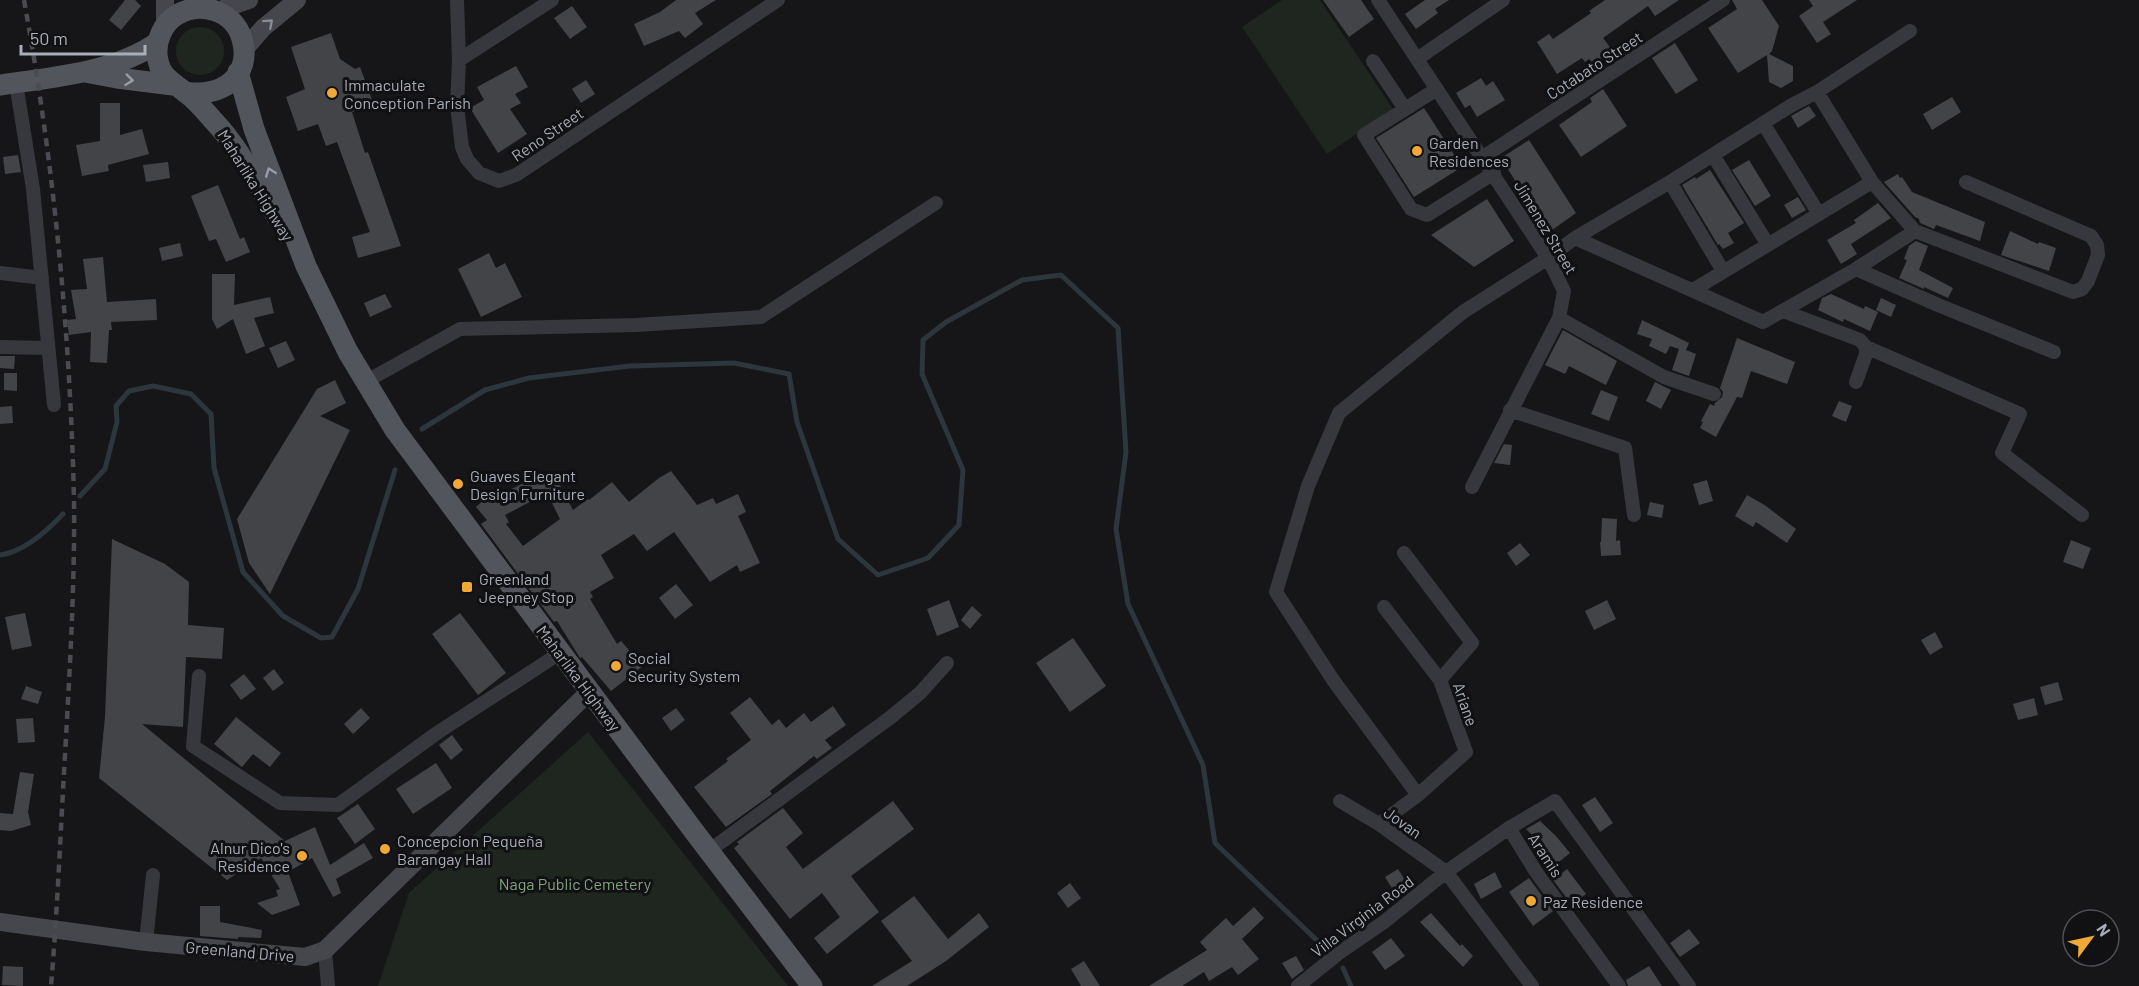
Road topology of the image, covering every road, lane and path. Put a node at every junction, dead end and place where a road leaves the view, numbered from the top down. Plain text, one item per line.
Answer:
1 (165, 0) edge
2 (249, 0) edge
3 (297, 0) edge
4 (457, 0) edge
5 (552, 0) edge
6 (778, 0) edge
7 (1378, 0) edge
8 (1503, 0) edge
9 (1723, 0) edge
10 (208, 6) edge
11 (1910, 31) dead end
12 (162, 33) junction
13 (243, 50) junction
14 (1417, 59) junction
15 (459, 60) junction
16 (1373, 60) dead end
17 (85, 72) junction
18 (238, 72) junction
19 (8, 84) edge
20 (179, 88) junction
21 (1437, 89) junction
22 (1817, 92) junction
23 (1406, 109) junction
24 (1763, 123) junction
25 (1713, 155) junction
26 (1483, 157) junction
27 (1494, 173) junction
28 (1670, 182) junction
29 (1872, 182) junction
30 (1966, 182) dead end
31 (936, 203) dead end
32 (1819, 214) junction
33 (1915, 231) junction
34 (1575, 238) junction
35 (1768, 245) junction
36 (1548, 258) junction
37 (306, 266) junction
38 (1856, 269) junction
39 (1723, 272) junction
40 (0, 273) edge
41 (42, 278) junction
42 (1693, 290) junction
43 (1782, 310) junction
44 (1560, 318) junction
45 (1866, 346) junction
46 (0, 347) edge
47 (48, 348) junction
48 (2054, 352) dead end
49 (365, 382) junction
50 (1856, 382) dead end
51 (1714, 394) dead end
52 (54, 405) dead end
53 (1510, 410) junction
54 (1472, 487) dead end
55 (1634, 515) dead end
56 (2082, 515) dead end
57 (1404, 553) dead end
58 (1384, 607) dead end
59 (560, 653) junction
60 (947, 663) dead end
61 (199, 676) dead end
62 (1440, 680) junction
63 (590, 691) junction
64 (1418, 795) junction
65 (1340, 801) dead end
66 (1379, 824) junction
67 (1509, 828) junction
68 (708, 850) junction
69 (1446, 872) junction
70 (153, 875) dead end
71 (0, 922) edge
72 (146, 942) junction
73 (325, 950) junction
74 (328, 986) edge
75 (812, 986) edge
76 (1298, 986) edge
77 (1532, 986) edge
78 (1619, 986) edge
79 (1689, 986) edge

1 - 12 street
2 - 10 street
13 -> 3 street
4 - 15 street, Reno Street
5 - 15 street
6 - 15 street, Reno Street
7 - 14 street, Jimenez Street
8 - 14 street
9 - 26 street, Cotabato Street
10 - 12 main road
10 - 13 main road
11 - 22 street
12 - 17 main road
12 - 20 main road
13 - 18 main road
14 - 21 street, Jimenez Street
16 - 23 street
17 - 19 main road
17 -> 20 main road
18 - 20 main road
37 -> 18 main road, Maharlika Highway
19 - 41 street
20 - 37 main road, Maharlika Highway
21 - 23 street
21 - 26 street, Jimenez Street
22 - 24 street
22 - 29 street
23 - 27 street
24 - 25 street
24 - 32 street
25 - 28 street
25 - 35 street
26 - 27 street, Jimenez Street
27 - 36 street, Jimenez Street
28 - 34 street
28 - 39 street
29 - 32 street
29 - 33 street
30 - 33 street
31 - 49 street
32 - 35 street
33 - 38 street
34 - 36 street
34 - 42 street
35 - 39 street
36 - 44 street, Jimenez Street
36 - 64 street
37 - 49 main road, Maharlika Highway
38 - 43 street
38 - 48 street
39 - 42 street
40 - 41 street
41 - 47 street
42 - 43 street
43 - 45 street
44 - 51 street
44 - 53 street, Jimenez Street
45 - 50 street
45 - 56 street
46 - 47 street
47 - 52 street
49 - 59 main road, Maharlika Highway
53 - 54 street, Jimenez Street
53 - 55 street
57 - 62 street, Ariane
58 - 62 street
59 - 61 street
59 - 63 main road, Maharlika Highway
60 - 68 street
62 - 64 street, Ariane
63 - 68 main road, Maharlika Highway
63 - 73 street
64 - 66 street, Ariane
65 - 66 street, Jovan
66 - 69 street, Jovan
67 - 69 street, Villa Virginia Road
67 - 78 street, Aramis
67 - 79 street, Villa Virginia Road
68 - 75 main road, Maharlika Highway
69 - 76 street, Villa Virginia Road
69 - 77 street, Jovan
70 - 72 street
71 - 72 street, Greenland Drive
72 - 73 street, Greenland Drive
73 - 74 street

